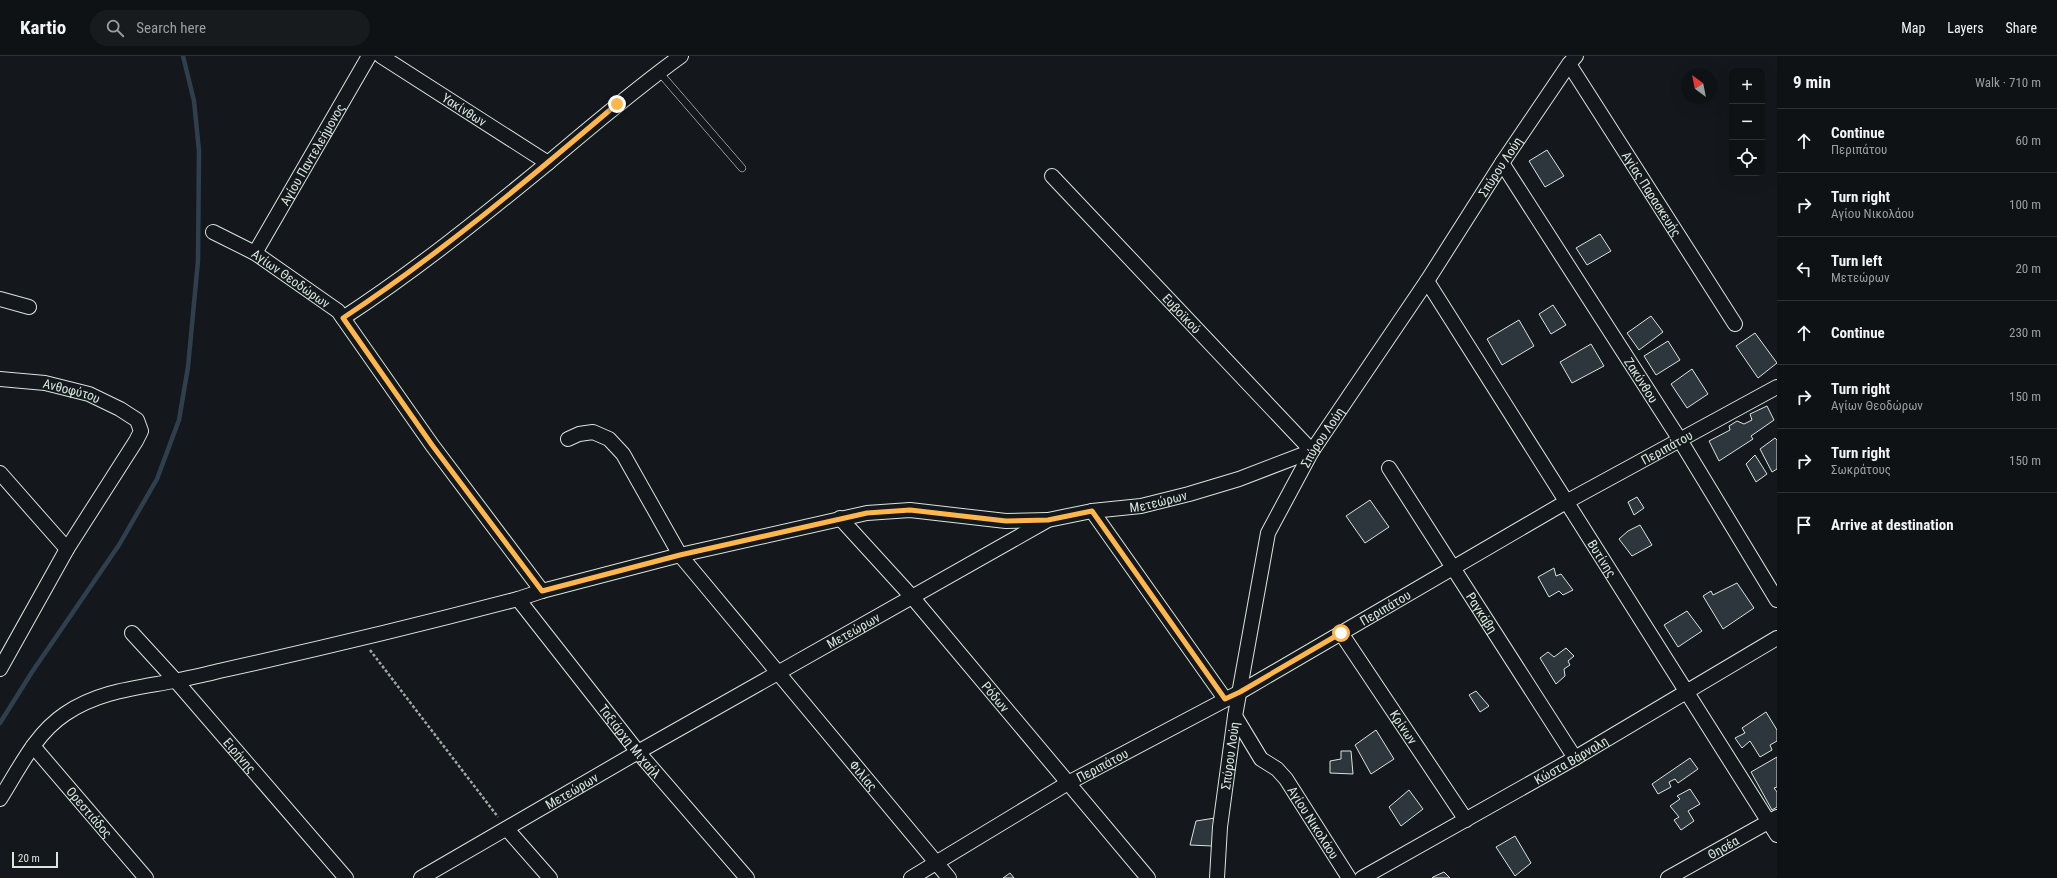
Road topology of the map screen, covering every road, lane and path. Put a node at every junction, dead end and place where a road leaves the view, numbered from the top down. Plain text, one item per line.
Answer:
1 (369, 56) edge
2 (381, 56) edge
3 (681, 56) edge
4 (1572, 60) edge
5 (659, 72) junction
6 (548, 163) junction
7 (1502, 163) junction
8 (742, 168) dead end
9 (1052, 176) dead end
10 (213, 232) dead end
11 (254, 253) junction
12 (1427, 281) junction
13 (0, 299) edge
14 (29, 307) dead end
15 (343, 318) junction
16 (1736, 324) dead end
17 (0, 379) edge
18 (1777, 387) edge
19 (568, 439) dead end
20 (1680, 440) junction
21 (1312, 451) junction
22 (1389, 468) dead end
23 (0, 473) edge
24 (1566, 502) junction
25 (1092, 511) junction
26 (840, 518) junction
27 (1048, 520) junction
28 (67, 549) junction
29 (680, 555) junction
30 (1452, 568) junction
31 (542, 591) junction
32 (913, 598) junction
33 (518, 599) junction
34 (1777, 600) edge
35 (132, 633) dead end
36 (1341, 633) junction
37 (1777, 638) edge
38 (362, 639) junction
39 (0, 669) edge
40 (779, 672) junction
41 (176, 681) junction
42 (1686, 691) junction
43 (1240, 692) junction
44 (1225, 699) junction
45 (1235, 716) junction
46 (33, 746) junction
47 (638, 752) junction
48 (1575, 758) junction
49 (1068, 783) junction
50 (0, 799) edge
51 (1466, 820) junction
52 (1773, 820) edge
53 (507, 829) junction
54 (1777, 836) edge
55 (936, 863) junction
56 (146, 878) edge
57 (346, 878) edge
58 (421, 878) edge
59 (550, 878) edge
60 (747, 878) edge
61 (911, 878) edge
62 (949, 878) edge
63 (1148, 878) edge
64 (1217, 878) edge
65 (1349, 878) edge
66 (1362, 878) edge
67 (1668, 878) edge

1 - 11 street, Αγίου Παντελεήμονος
2 - 6 street, Υακίνθων
3 - 5 street
4 - 7 street, Σπύρου Λούη
4 - 16 street, Αγίας Παρασκευής
5 - 6 street
5 - 8 lane
6 - 15 street
7 - 12 street, Σπύρου Λούη
7 - 20 street, Ζακύνθου
9 - 21 street, Ευβοϊκού
10 - 11 street, Αγίων Θεοδώρων
11 - 15 street, Αγίων Θεοδώρων
12 - 21 street, Σπύρου Λούη
12 - 24 street, Βυτίνης
13 - 14 street
15 - 31 street, Αγίων Θεοδώρων
17 - 28 street, Ανθοφύτου
18 - 20 street, Περιπάτου
19 - 29 street, Φιλίας
20 - 24 street, Περιπάτου
20 - 34 street, Ζακύνθου
21 - 25 street, Μετεώρων
21 - 43 street, Σπύρου Λούη
22 - 30 street, Ραγκάβη
23 - 28 street
24 - 30 street, Περιπάτου
24 - 42 street, Βυτίνης
25 - 27 street, Μετεώρων
25 - 44 street
26 - 27 street
26 - 29 street
26 - 32 street, Ρόδων
27 - 32 street, Μετεώρων
28 - 39 street
29 - 31 street
29 - 40 street, Φιλίας
30 - 36 street, Περιπάτου
30 - 48 street, Ραγκάβη
31 - 33 street
32 - 40 street, Μετεώρων
32 - 49 street, Ρόδων
33 - 38 street
33 - 47 street, Ταξιάρχη Μιχαήλ
35 - 41 street, Ειρήνης
36 - 43 street, Περιπάτου
36 - 51 street, Κρίνων
37 - 42 street, Κώστα Βάρναλη
38 - 41 street
38 - 53 path
40 - 47 street, Μετεώρων
40 - 55 street, Φιλίας
41 - 46 street
41 - 57 street, Ειρήνης
42 - 48 street, Κώστα Βάρναλη
42 - 52 street, Βυτίνης
43 - 44 street, Περιπάτου
43 - 45 street, Σπύρου Λούη
44 - 49 street, Περιπάτου
45 - 64 street, Σπύρου Λούη
45 - 65 street, Αγίου Νικολάου
46 - 50 street
46 - 56 street, Ορεστιάδος
47 - 53 street, Μετεώρων
47 - 60 street, Ταξιάρχη Μιχαήλ
48 - 51 street, Κώστα Βάρναλη
49 - 55 street, Περιπάτου
49 - 63 street, Ρόδων
51 - 66 street, Κώστα Βάρναλη
52 - 54 street, Βυτίνης
52 - 67 street, Θησέα
53 - 58 street, Μετεώρων
53 - 59 street
55 - 61 street, Περιπάτου
55 - 62 street, Φιλίας

